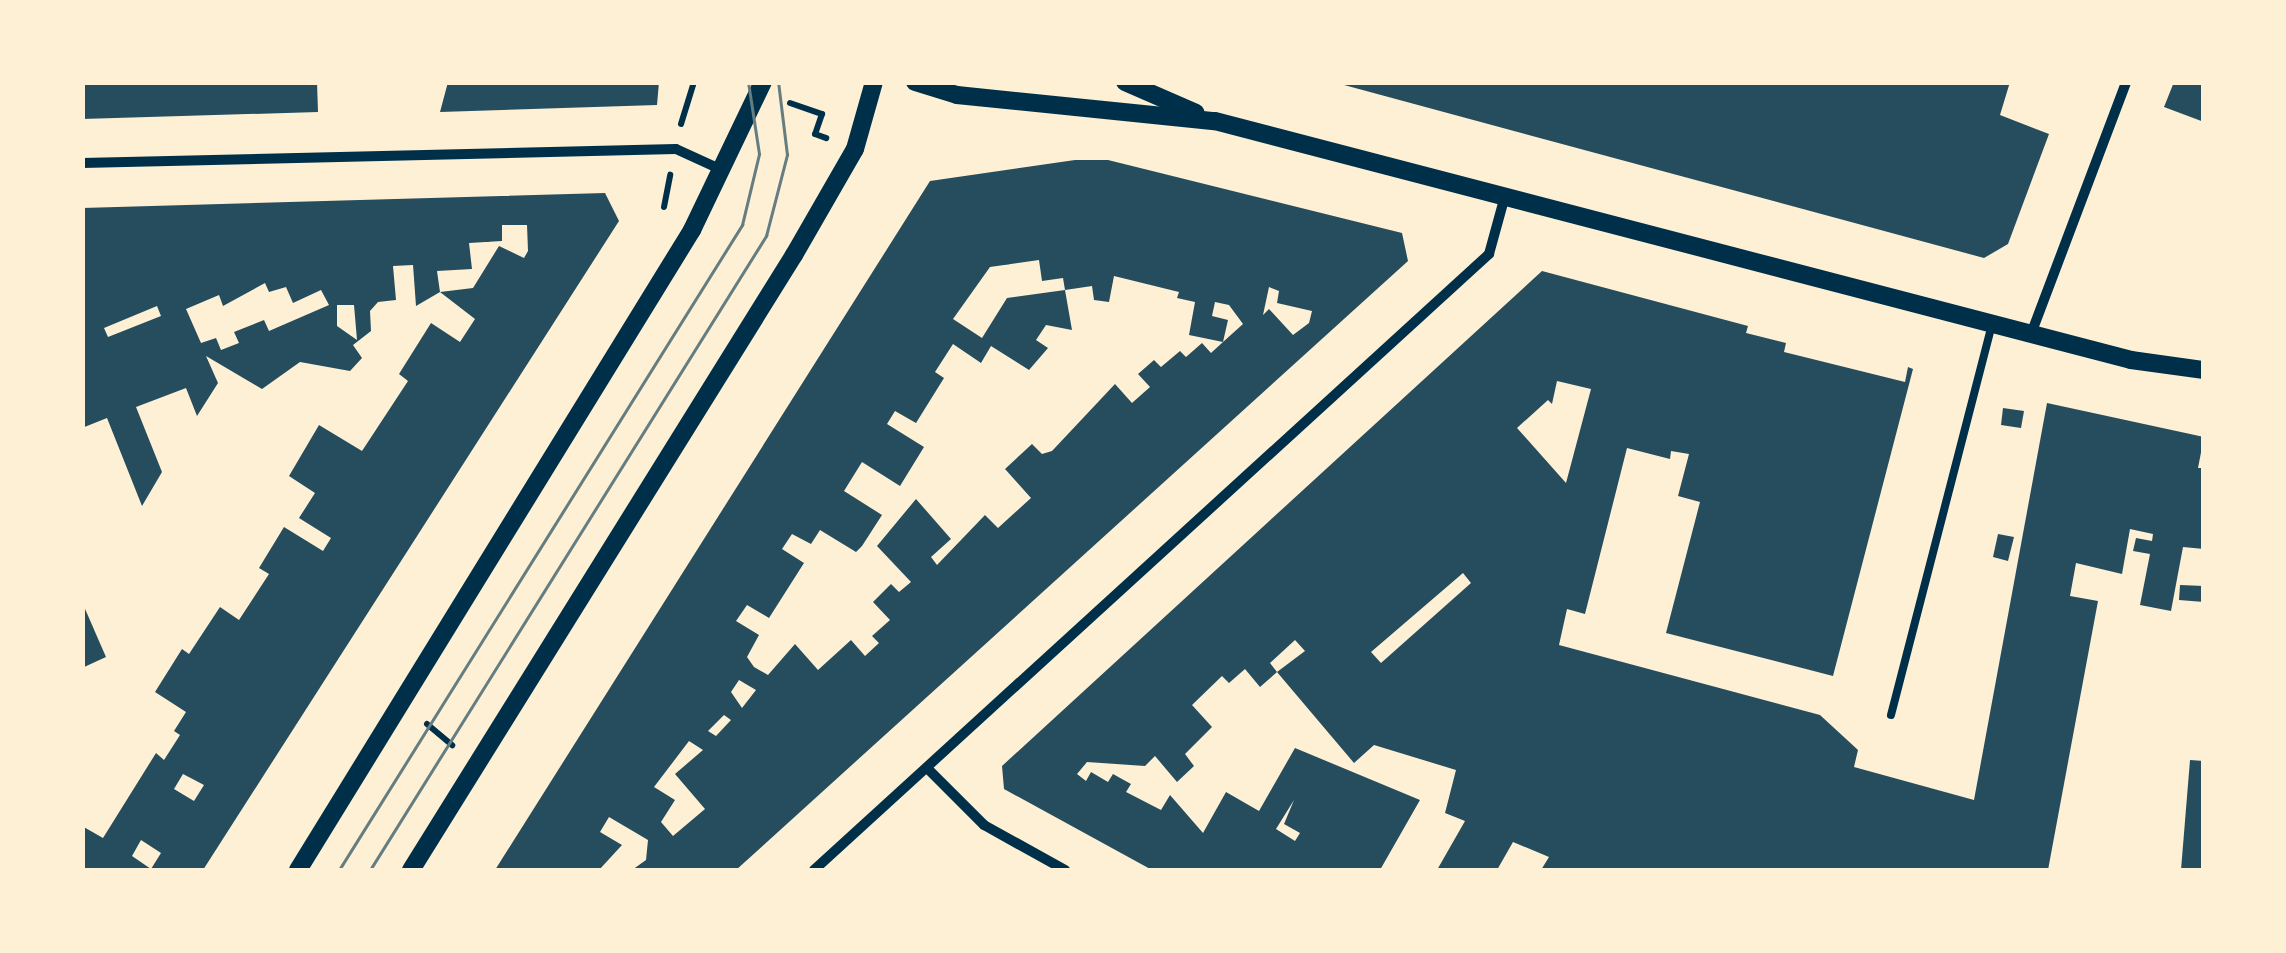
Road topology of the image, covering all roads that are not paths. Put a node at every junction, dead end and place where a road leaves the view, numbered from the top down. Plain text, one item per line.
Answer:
1 (763, 82) edge
2 (874, 82) edge
3 (915, 82) edge
4 (1125, 82) edge
5 (2126, 82) edge
6 (1215, 121) junction
7 (82, 163) edge
8 (725, 171) junction
9 (1505, 196) junction
10 (1992, 324) junction
11 (2031, 334) junction
12 (2204, 370) edge
13 (1892, 715) dead end
14 (929, 770) junction
15 (298, 870) edge
16 (412, 870) edge
17 (814, 870) edge
18 (1065, 870) edge

1 - 8 street
2 - 16 street
3 - 6 street
4 - 6 street
5 - 11 street
6 - 9 street
7 - 8 street
8 - 15 street
9 - 10 street
9 - 14 street
10 - 11 street
10 - 13 lane
11 - 12 street
14 - 17 street
14 - 18 street

